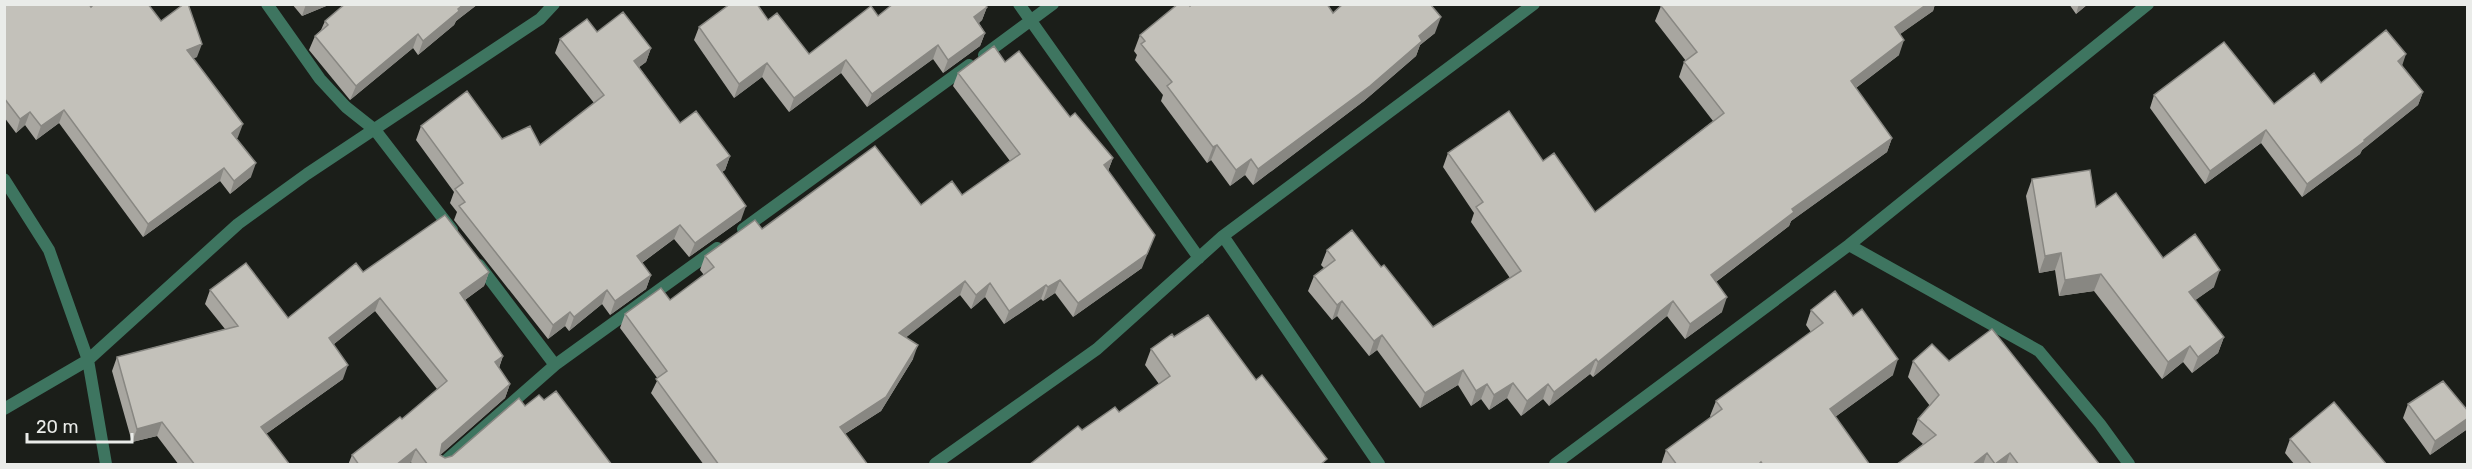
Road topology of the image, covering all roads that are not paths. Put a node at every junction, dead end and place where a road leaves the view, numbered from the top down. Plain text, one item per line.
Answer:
1 (267, 4) edge
2 (554, 4) edge
3 (1019, 4) edge
4 (1053, 4) edge
5 (1534, 4) edge
6 (2148, 4) edge
7 (1032, 20) junction
8 (375, 130) junction
9 (4, 179) edge
10 (1222, 236) junction
11 (1849, 245) junction
12 (1199, 258) junction
13 (88, 360) junction
14 (555, 365) junction
15 (4, 409) edge
16 (106, 465) edge
17 (442, 465) edge
18 (935, 465) edge
19 (1379, 465) edge
20 (1555, 465) edge
21 (2128, 465) edge

1 - 8 street
2 - 8 street
3 - 7 street
4 - 7 street
5 - 10 street
6 - 11 street
7 - 12 street
7 - 14 street
8 - 13 street
8 - 14 street
9 - 13 street
10 - 12 street
10 - 19 street
11 - 20 street
11 - 21 street
12 - 18 street
13 - 15 street
13 - 16 street
14 - 17 street

